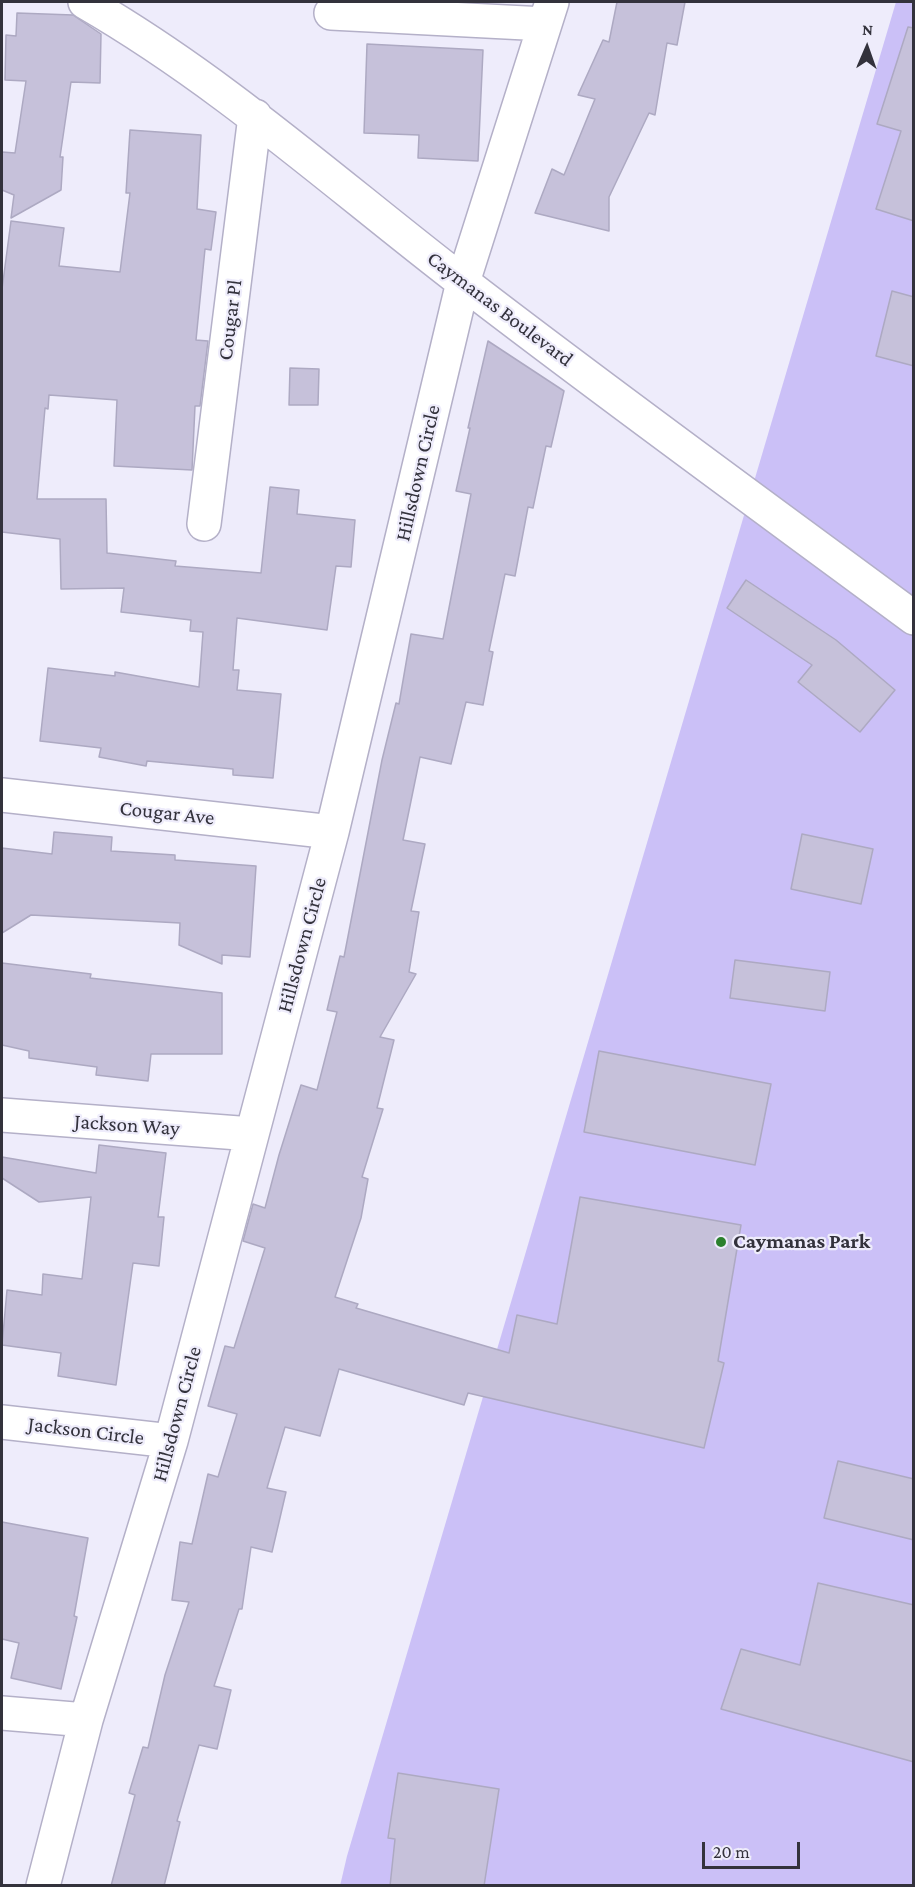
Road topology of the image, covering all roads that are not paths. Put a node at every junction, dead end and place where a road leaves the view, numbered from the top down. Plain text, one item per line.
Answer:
1 (85, 2) edge
2 (331, 13) dead end
3 (548, 13) edge
4 (255, 116) junction
5 (463, 282) junction
6 (204, 524) dead end
7 (914, 618) edge
8 (2, 795) edge
9 (332, 831) junction
10 (2, 1115) edge
11 (252, 1134) junction
12 (2, 1422) edge
13 (171, 1441) junction
14 (2, 1713) edge
15 (86, 1720) junction
16 (43, 1886) edge

1 - 4 street, Caymanas Boulevard
2 - 3 street
3 - 5 street, Hillsdown Circle
4 - 5 street, Caymanas Boulevard
4 - 6 street, Cougar Pl
5 - 7 street, Caymanas Boulevard
5 - 9 street, Hillsdown Circle
8 - 9 street, Cougar Ave
9 - 11 street, Hillsdown Circle
10 - 11 street, Jackson Way
11 - 13 street, Hillsdown Circle
12 - 13 street, Jackson Circle
13 - 15 street, Hillsdown Circle
14 - 15 street
15 - 16 street, Hillsdown Circle

